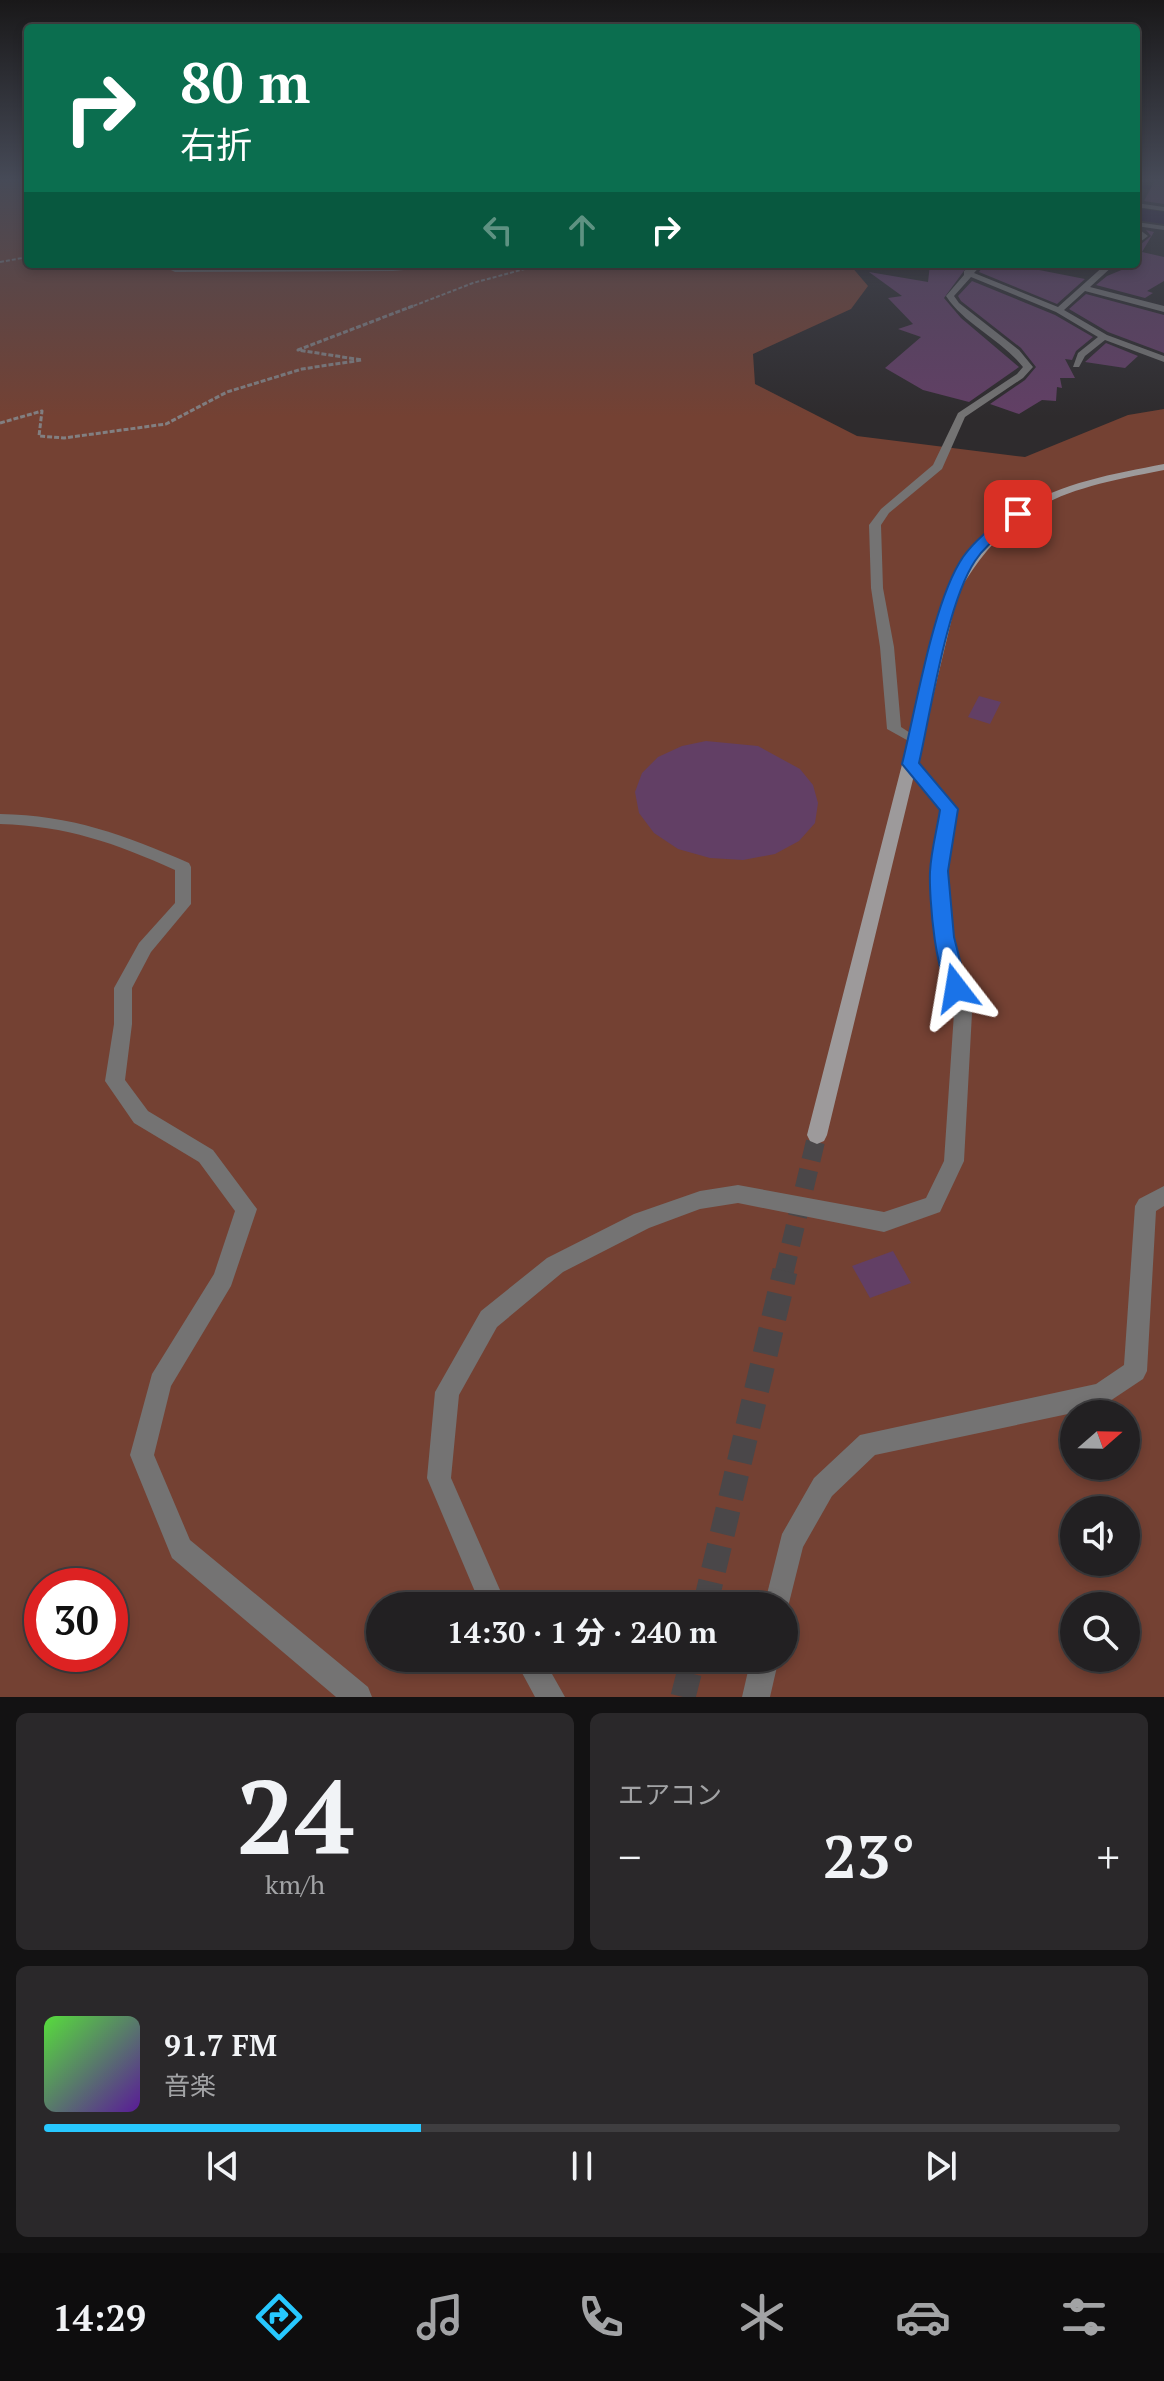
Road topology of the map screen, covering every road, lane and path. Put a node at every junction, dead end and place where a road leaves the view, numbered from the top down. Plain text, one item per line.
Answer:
1 (150, 268) edge
2 (182, 268) edge
3 (408, 268) edge
4 (528, 268) edge
5 (973, 268) edge
6 (1106, 268) edge
7 (175, 270) junction
8 (967, 273) junction
9 (1084, 288) junction
10 (1164, 309) edge
11 (1059, 310) junction
12 (1104, 337) junction
13 (1164, 359) edge
14 (1076, 365) dead end
15 (0, 423) edge
16 (1164, 467) edge
17 (914, 740) junction
18 (910, 764) junction
19 (0, 819) edge
20 (817, 1135) tunnel mouth
21 (1164, 1195) edge
22 (488, 1592) edge
23 (780, 1592) edge
24 (536, 1672) edge
25 (762, 1672) edge
26 (358, 1697) edge
27 (551, 1697) edge
28 (756, 1697) edge

1 - 7 path
2 - 7 street
3 - 7 street
4 - 15 path
5 - 8 street
6 - 9 street
8 - 11 street
8 - 17 street
9 - 10 street
9 - 11 street
11 - 12 street
12 - 13 street
12 - 14 street
16 - 17 street
17 - 18 street
18 - 20 street
18 - 22 street
19 - 26 street
21 - 23 street
24 - 27 street
25 - 28 street

